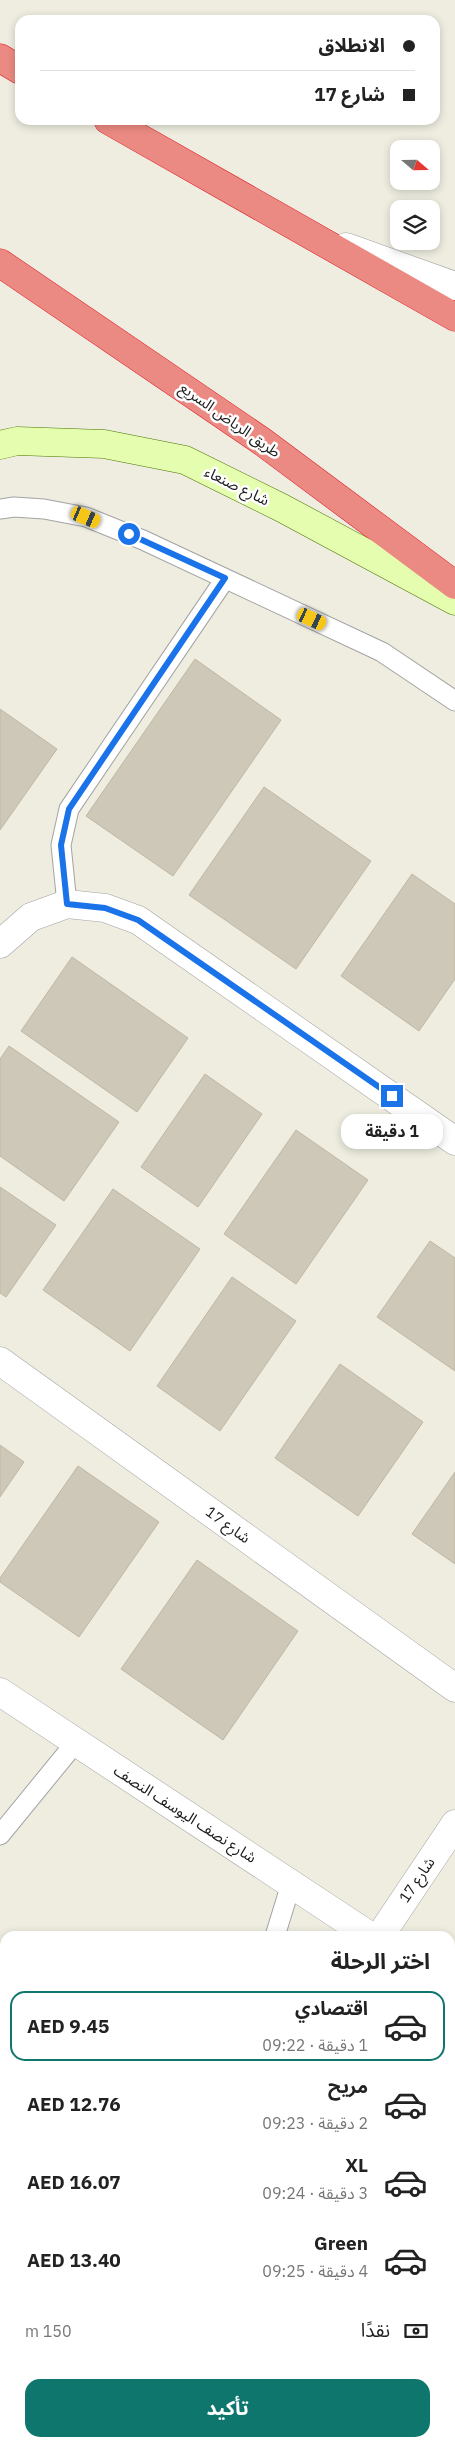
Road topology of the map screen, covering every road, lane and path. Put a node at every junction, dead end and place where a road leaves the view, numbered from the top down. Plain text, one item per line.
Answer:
1 (0, 58) edge
2 (15, 67) edge
3 (117, 125) edge
4 (295, 228) junction
5 (0, 263) edge
6 (455, 286) edge
7 (455, 317) edge
8 (0, 446) edge
9 (0, 509) edge
10 (225, 578) junction
11 (455, 584) edge
12 (455, 601) edge
13 (455, 700) edge
14 (67, 904) junction
15 (0, 944) edge
16 (455, 1141) edge
17 (0, 1361) edge
18 (455, 1688) edge
19 (0, 1692) edge
20 (76, 1742) junction
21 (455, 1824) edge
22 (0, 1835) edge
23 (291, 1884) junction
24 (277, 1931) edge
25 (362, 1931) edge
26 (383, 1931) edge

1 - 2 highway
3 - 4 highway
4 - 6 street
4 - 7 highway
5 - 11 highway, طريق الرياض السريع
8 - 12 main road, شارع صنعاء
9 - 10 lane
10 - 13 lane
10 - 14 lane
14 - 15 street
14 - 16 street
17 - 18 street, شارع 17
19 - 20 street, شارع نصف اليوسف النصف
20 - 22 lane
20 - 23 street, شارع نصف اليوسف النصف
21 - 26 street, شارع 17
23 - 24 lane
23 - 25 street, شارع نصف اليوسف النصف

